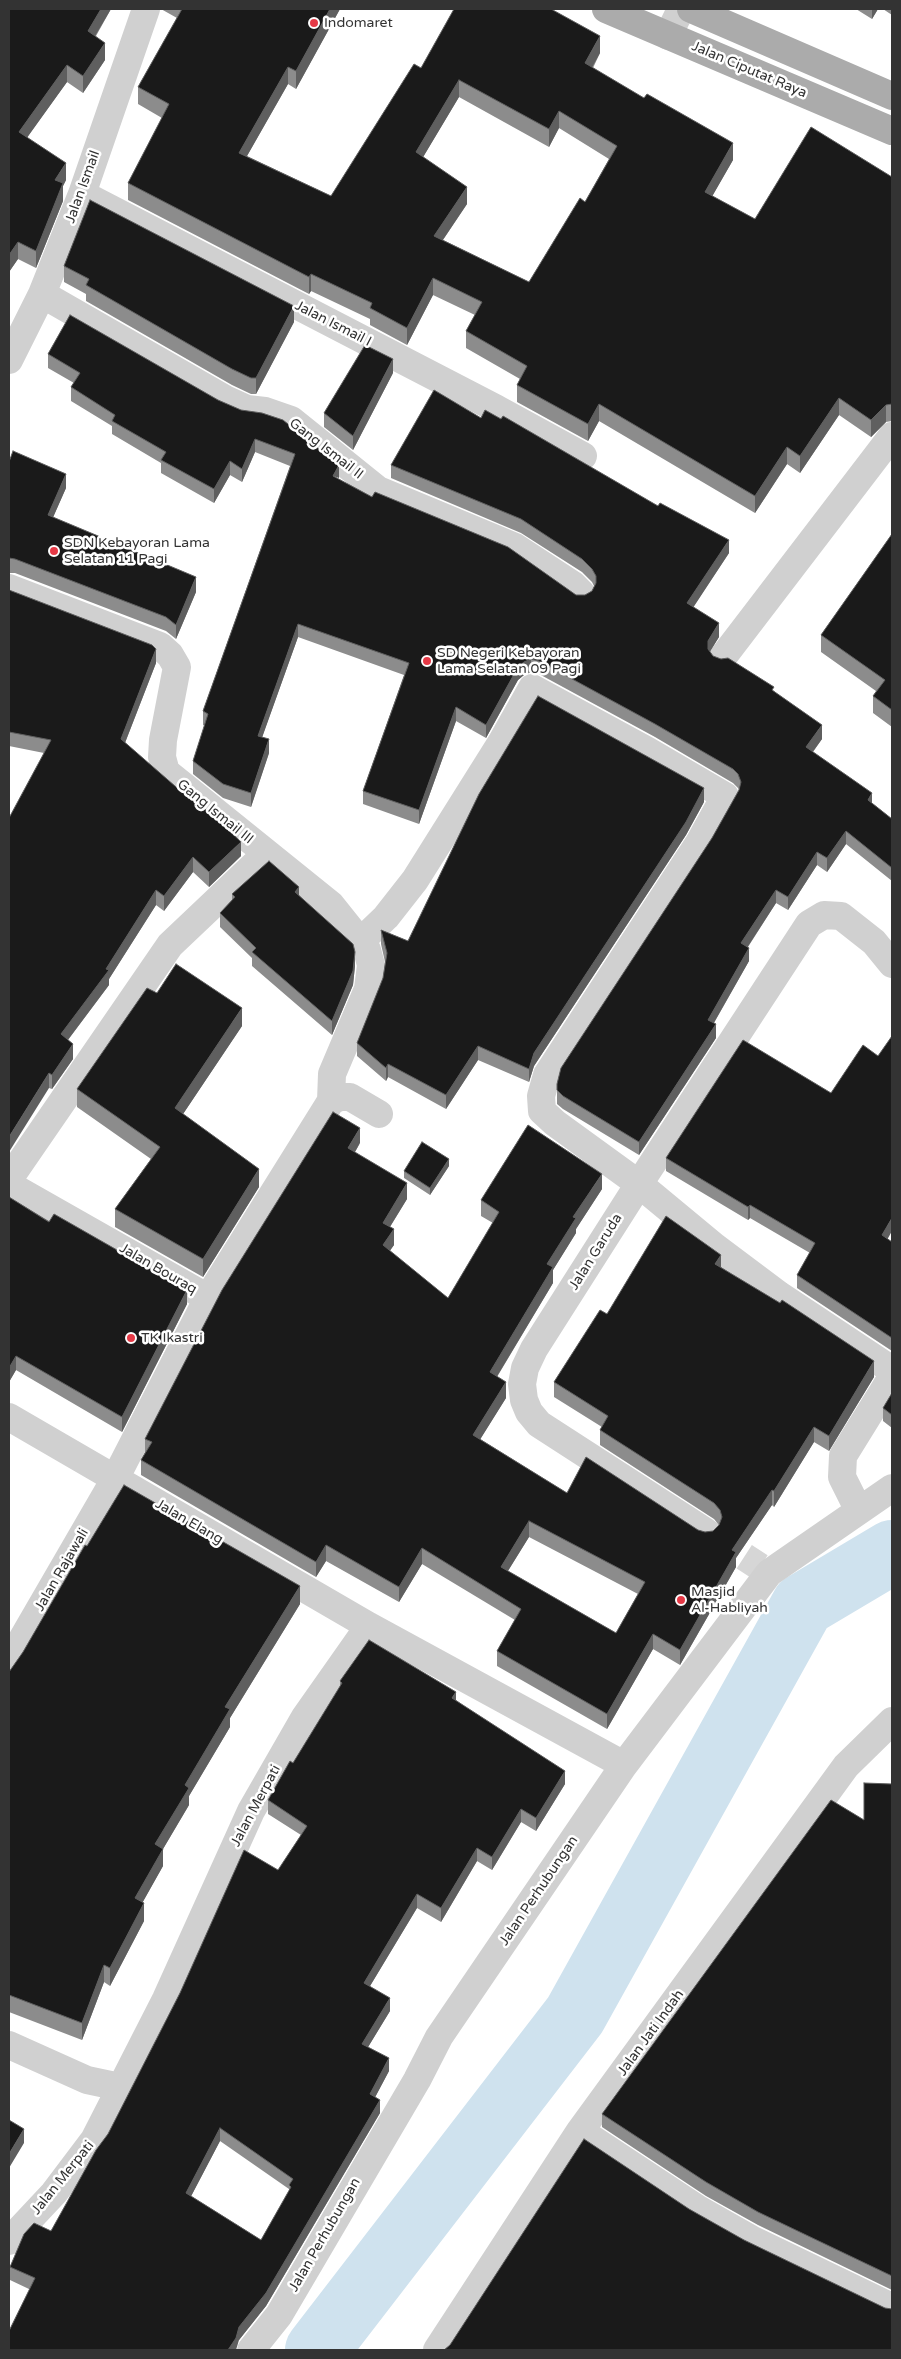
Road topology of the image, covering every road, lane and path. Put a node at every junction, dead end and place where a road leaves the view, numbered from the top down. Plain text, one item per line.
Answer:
1 (146, 9) edge
2 (606, 9) edge
3 (681, 9) edge
4 (692, 9) edge
5 (668, 36) junction
6 (892, 96) edge
7 (892, 131) edge
8 (82, 194) junction
9 (42, 294) junction
10 (9, 360) edge
11 (892, 436) edge
12 (583, 456) dead end
13 (9, 588) edge
14 (581, 593) edge
15 (723, 656) dead end
16 (266, 854) junction
17 (360, 941) junction
18 (892, 964) edge
19 (330, 1101) junction
20 (379, 1114) dead end
21 (9, 1179) edge
22 (639, 1184) junction
23 (9, 1185) edge
24 (208, 1298) junction
25 (892, 1370) edge
26 (892, 1377) edge
27 (9, 1417) edge
28 (115, 1479) junction
29 (892, 1488) edge
30 (858, 1510) junction
31 (706, 1532) tunnel mouth
32 (369, 1626) junction
33 (9, 1662) edge
34 (892, 1721) edge
35 (892, 1750) edge
36 (860, 1753) junction
37 (624, 1765) junction
38 (9, 2045) edge
39 (120, 2087) junction
40 (580, 2132) junction
41 (9, 2241) edge
42 (892, 2307) edge
43 (251, 2350) edge
44 (437, 2350) edge

1 - 8 street, Jalan Ismail
2 - 5 main road, Jalan Ciputat Raya
3 - 5 street
4 - 6 main road
5 - 7 main road, Jalan Ciputat Raya
8 - 9 street, Jalan Ismail
8 - 12 street, Jalan Ismail I
9 - 10 street, Jalan Ismail
9 - 14 street, Gang Ismail II
11 - 15 street
13 - 16 street, Gang Ismail III
16 - 17 street, Gang Ismail III
16 - 21 street
17 - 19 street, Gang Ismail III
17 - 22 street
18 - 22 street, Jalan Garuda
19 - 20 street
19 - 24 street
22 - 25 street
22 - 31 street, Jalan Garuda
23 - 24 street, Jalan Bouraq
24 - 28 street, Jalan Bouraq
26 - 30 street
27 - 28 street, Jalan Elang
28 - 32 street, Jalan Elang
28 - 33 street, Jalan Rajawali
29 - 30 street, Jalan Perhubungan
30 - 37 street, Jalan Perhubungan
32 - 37 street
32 - 39 street, Jalan Merpati
34 - 36 street, Jalan Jati Indah
35 - 36 street
36 - 40 street, Jalan Jati Indah
37 - 43 street, Jalan Perhubungan
38 - 39 street
39 - 41 street, Jalan Merpati
40 - 42 street
40 - 44 street, Jalan Jati Indah

